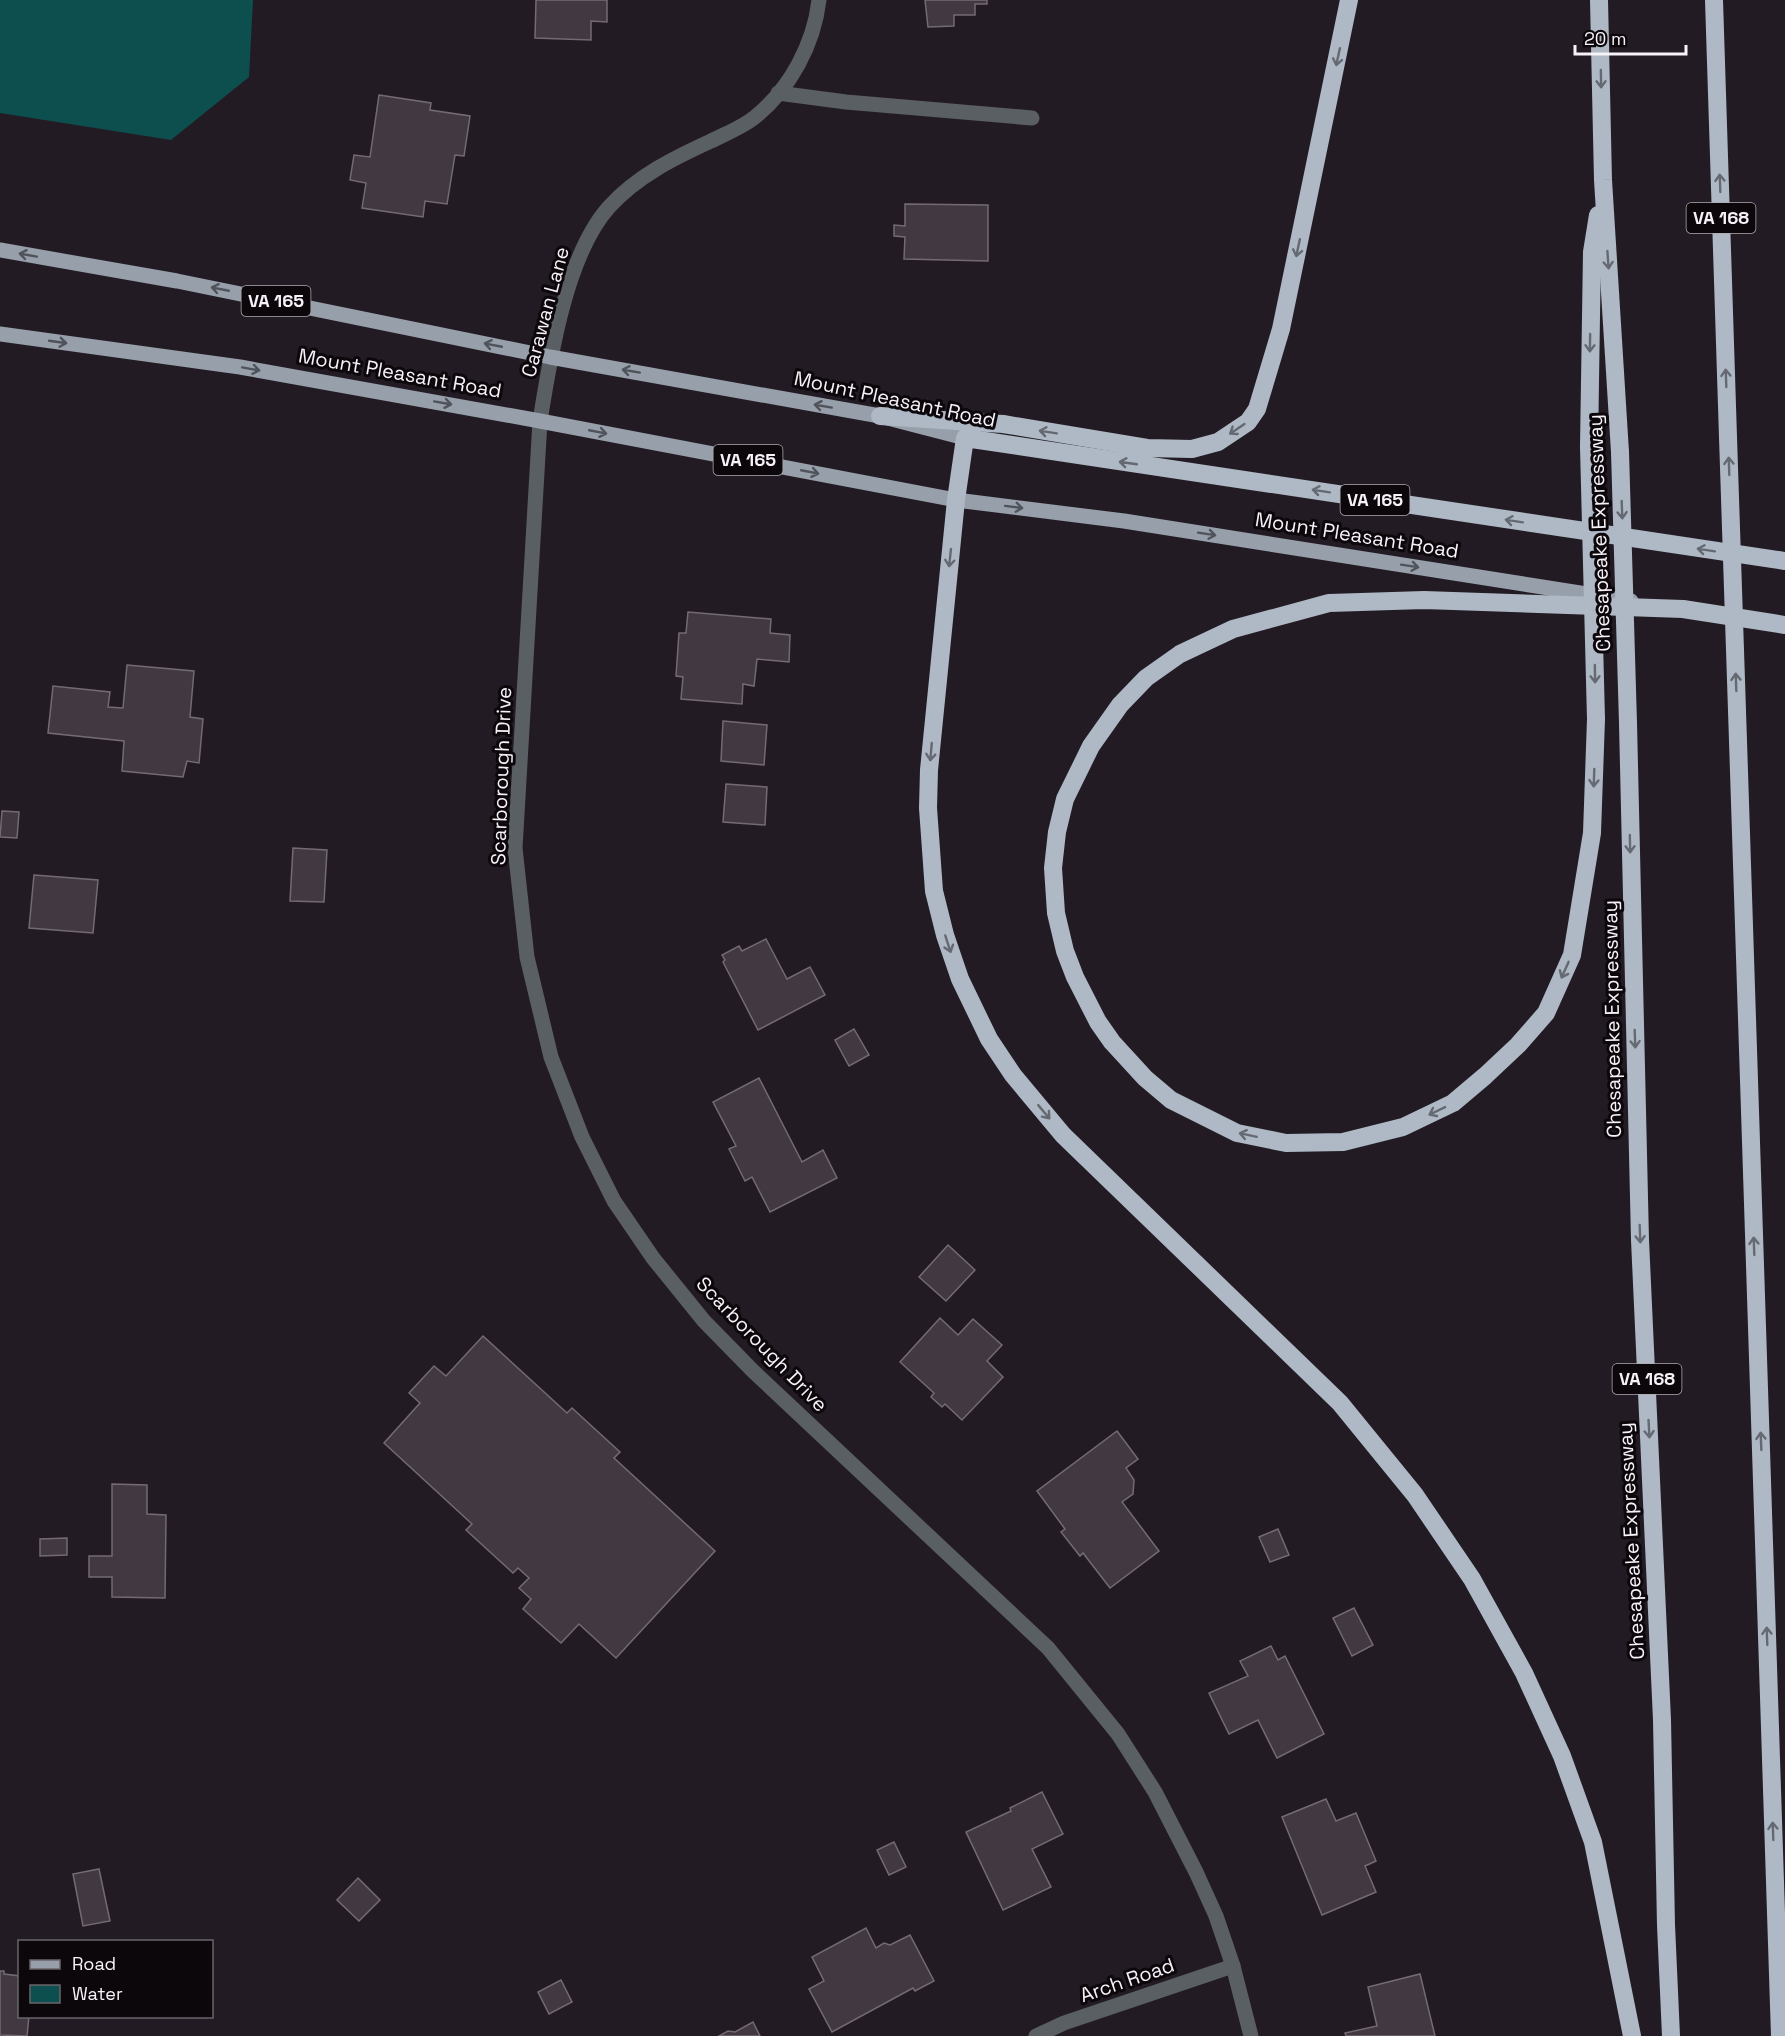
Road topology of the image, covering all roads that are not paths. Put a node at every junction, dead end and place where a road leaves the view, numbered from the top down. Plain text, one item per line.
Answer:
1 (819, 0) edge
2 (1349, 0) edge
3 (1599, 0) edge
4 (1714, 0) edge
5 (778, 93) junction
6 (1032, 118) dead end
7 (1603, 180) junction
8 (0, 250) edge
9 (0, 334) edge
10 (550, 357) junction
11 (880, 416) junction
12 (540, 421) junction
13 (965, 438) junction
14 (956, 500) junction
15 (1785, 561) edge
16 (1683, 609) junction
17 (1785, 625) edge
18 (1233, 1966) junction
19 (1036, 2036) edge
20 (1251, 2036) edge
21 (1632, 2036) edge
22 (1671, 2036) edge
23 (1780, 2036) edge

1 - 5 street, Carawan Lane
2 -> 11 highway
3 -> 7 highway, Chesapeake Expressway / VA 168
23 -> 4 highway, VA 168, bridge
5 - 6 street
5 - 10 street, Carawan Lane
7 -> 16 highway, bridge
7 -> 22 highway, Chesapeake Expressway / VA 168, bridge
10 -> 8 main road, Mount Pleasant Road / VA 165
9 -> 12 main road, Mount Pleasant Road / VA 165
11 -> 10 main road, Mount Pleasant Road / VA 165
10 - 12 street, Carawan Lane
11 - 13 main road, Mount Pleasant Road / VA 165
12 -> 14 main road, Mount Pleasant Road / VA 165
12 - 18 street, Scarborough Drive
13 - 14 highway
15 -> 13 highway, Mount Pleasant Road / VA 165
14 -> 16 main road, Mount Pleasant Road / VA 165
14 -> 21 highway
16 - 17 highway, Mount Pleasant Road / VA 165
18 - 19 street, Arch Road
18 - 20 street, Scarborough Drive

